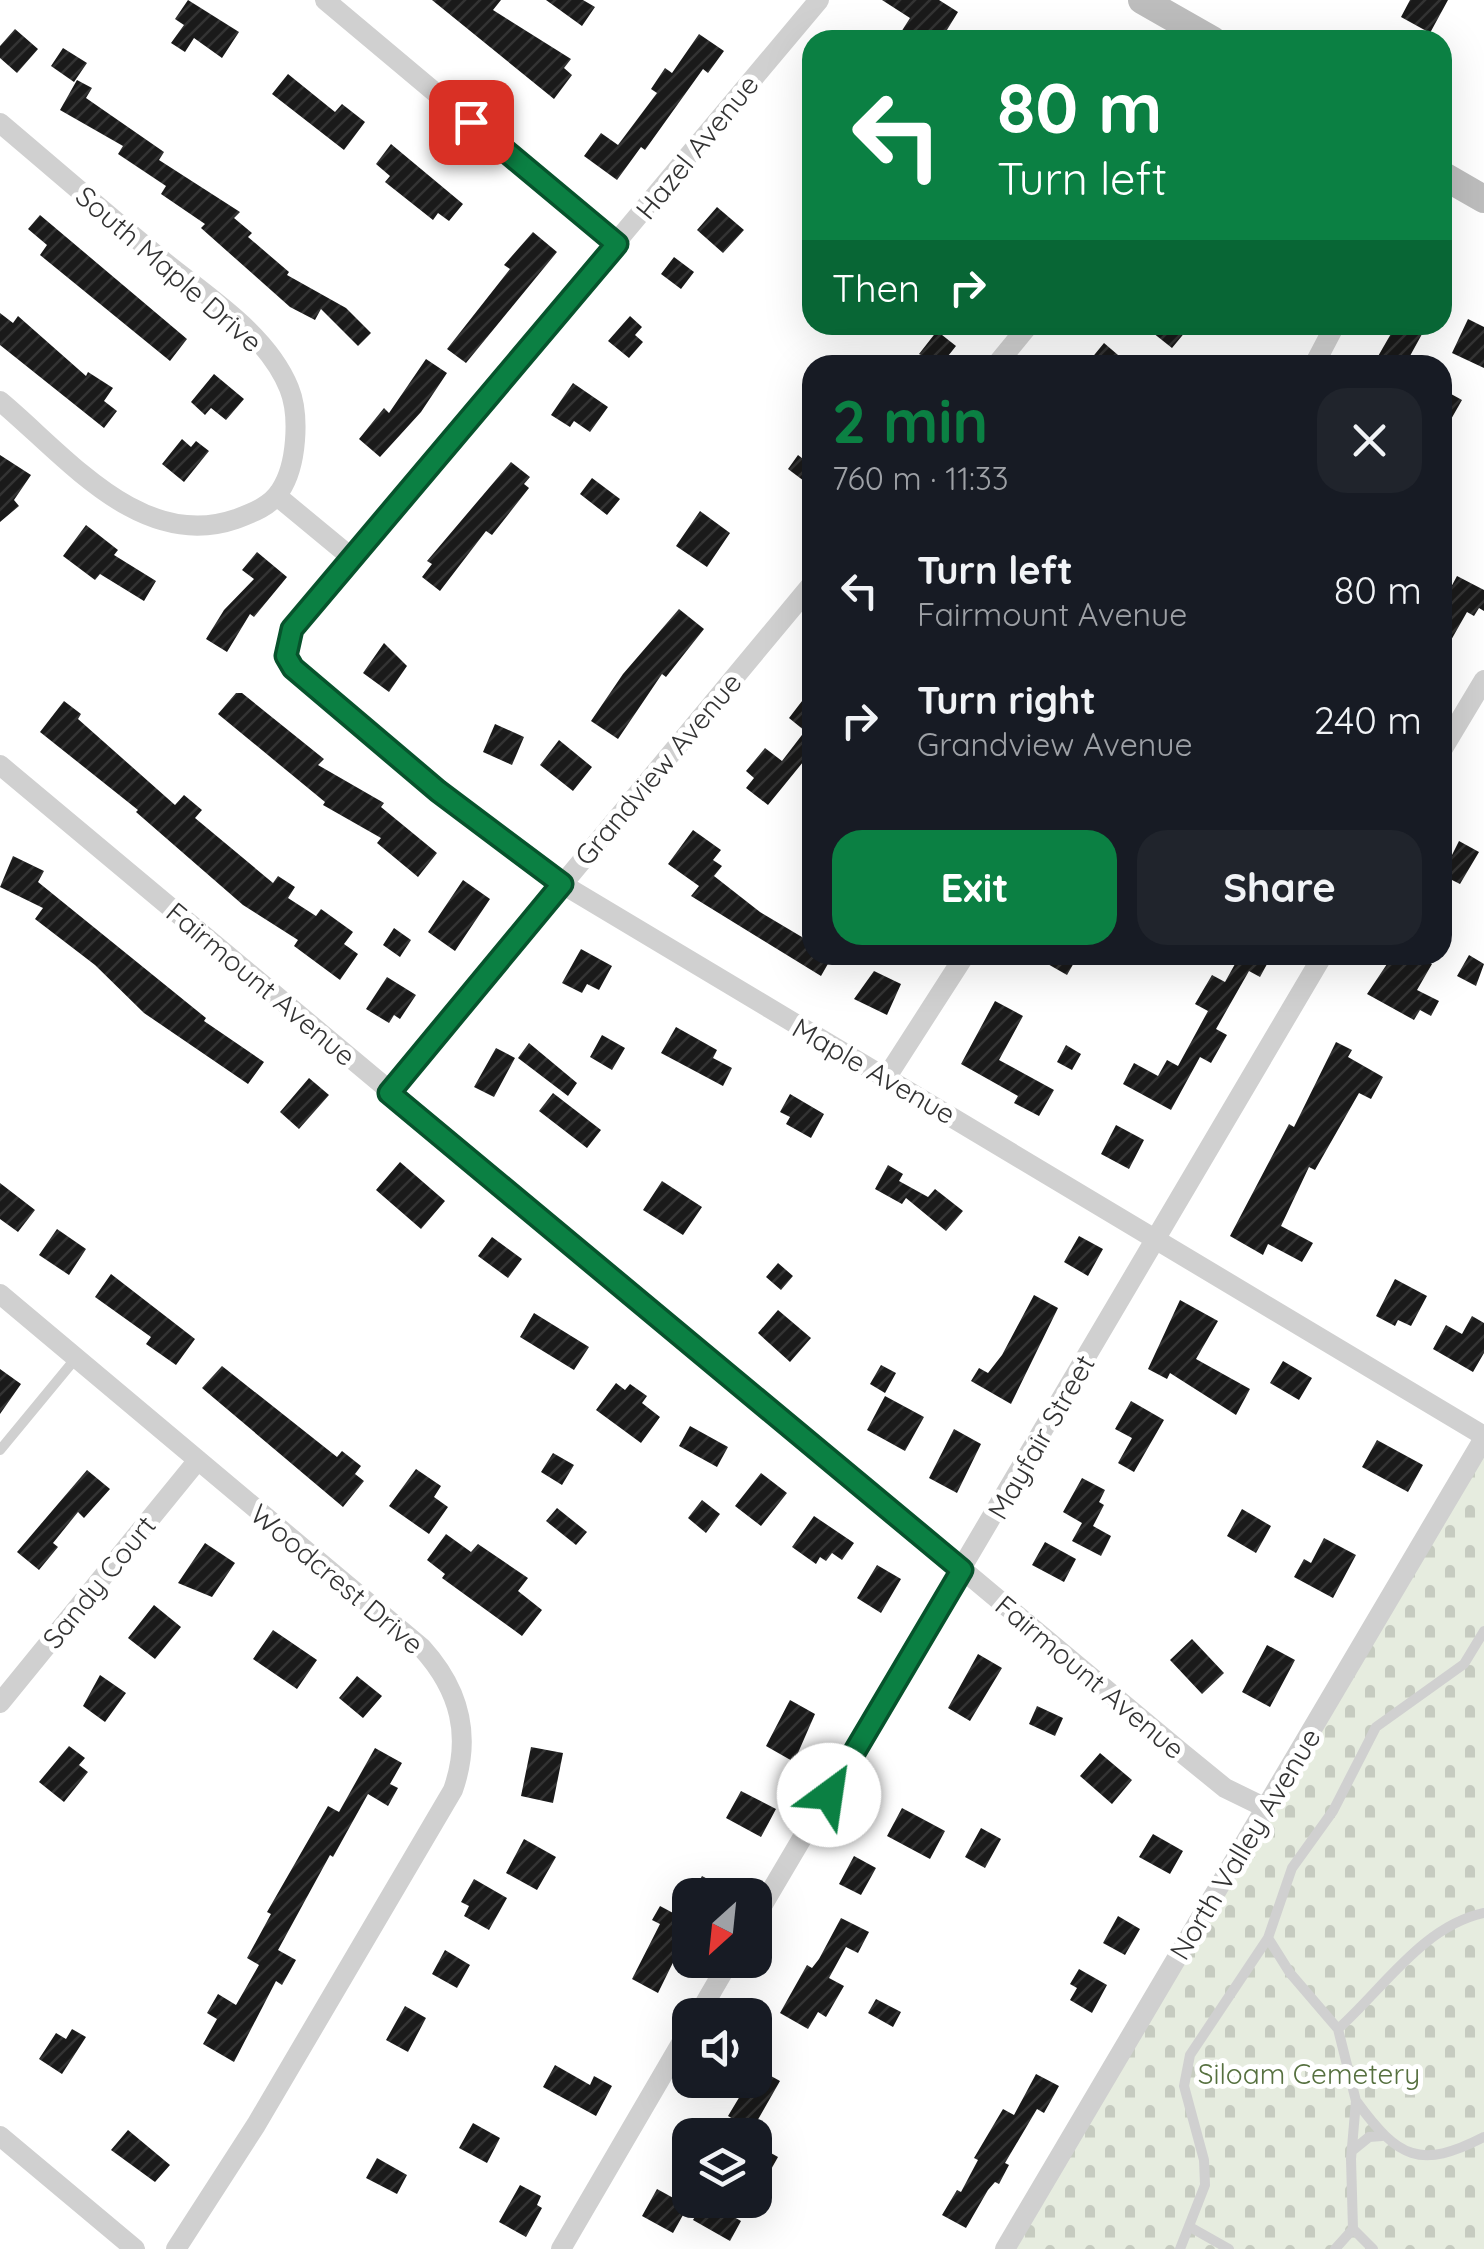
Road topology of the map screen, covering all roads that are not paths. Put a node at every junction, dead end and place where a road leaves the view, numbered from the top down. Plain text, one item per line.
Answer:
1 (325, 0) edge
2 (819, 0) edge
3 (1142, 0) edge
4 (1194, 30) edge
5 (0, 123) edge
6 (1452, 180) edge
7 (1484, 199) edge
8 (617, 244) junction
9 (1021, 335) edge
10 (1004, 355) edge
11 (0, 400) edge
12 (277, 496) junction
13 (352, 558) junction
14 (802, 596) edge
15 (292, 667) joint
16 (1484, 680) edge
17 (1452, 733) edge
18 (0, 765) edge
19 (562, 884) junction
20 (958, 965) edge
21 (1317, 965) edge
22 (886, 1078) junction
23 (389, 1093) junction
24 (1158, 1238) junction
25 (0, 1294) edge
26 (76, 1358) junction
27 (1484, 1437) edge
28 (0, 1450) edge
29 (198, 1460) junction
30 (962, 1570) junction
31 (1484, 1632) edge
32 (0, 1703) edge
33 (1266, 1808) junction
34 (772, 1889) edge
35 (1484, 1912) edge
36 (1268, 1938) junction
37 (1338, 2028) junction
38 (672, 2059) edge
39 (1356, 2102) junction
40 (0, 2136) edge
41 (1382, 2136) junction
42 (1484, 2138) edge
43 (1352, 2152) junction
44 (1190, 2226) junction
45 (1353, 2229) junction
46 (136, 2249) edge
47 (176, 2249) edge
48 (561, 2249) edge
49 (1005, 2249) edge
50 (1180, 2249) edge
51 (1230, 2249) edge
52 (1335, 2249) edge
53 (1373, 2249) edge

1 - 8 street
2 - 8 street, Hazel Avenue
3 - 4 main road
5 - 12 street, South Maple Drive
6 - 7 main road
8 - 13 street, Hazel Avenue
9 - 10 street
11 - 12 street
12 - 13 street
13 - 15 street, Hazel Avenue
14 - 19 street, Grandview Avenue
15 - 19 street, Maple Avenue
16 - 17 street
18 - 23 street, Fairmount Avenue
19 - 22 street, Maple Avenue
19 - 23 street, Grandview Avenue
20 - 22 street
21 - 24 street, Mayfair Street
22 - 24 street, Maple Avenue
23 - 30 street, Fairmount Avenue
24 - 27 street, Maple Avenue
24 - 30 street, Mayfair Street
25 - 26 street, Woodcrest Drive
26 - 28 lane
26 - 29 street, Woodcrest Drive
27 - 33 street, North Valley Avenue
29 - 32 street, Sandy Court
29 - 47 street, Woodcrest Drive
30 - 33 street, Fairmount Avenue
30 - 34 street, Mayfair Street
31 - 36 lane
33 - 49 street, North Valley Avenue
35 - 37 lane
36 - 37 lane
36 - 44 lane
37 - 39 lane
38 - 48 street
39 - 41 lane
39 - 43 lane
40 - 46 street
41 - 42 lane
41 - 43 lane
43 - 45 lane
44 - 50 lane
44 - 51 lane
45 - 52 lane
45 - 53 lane

